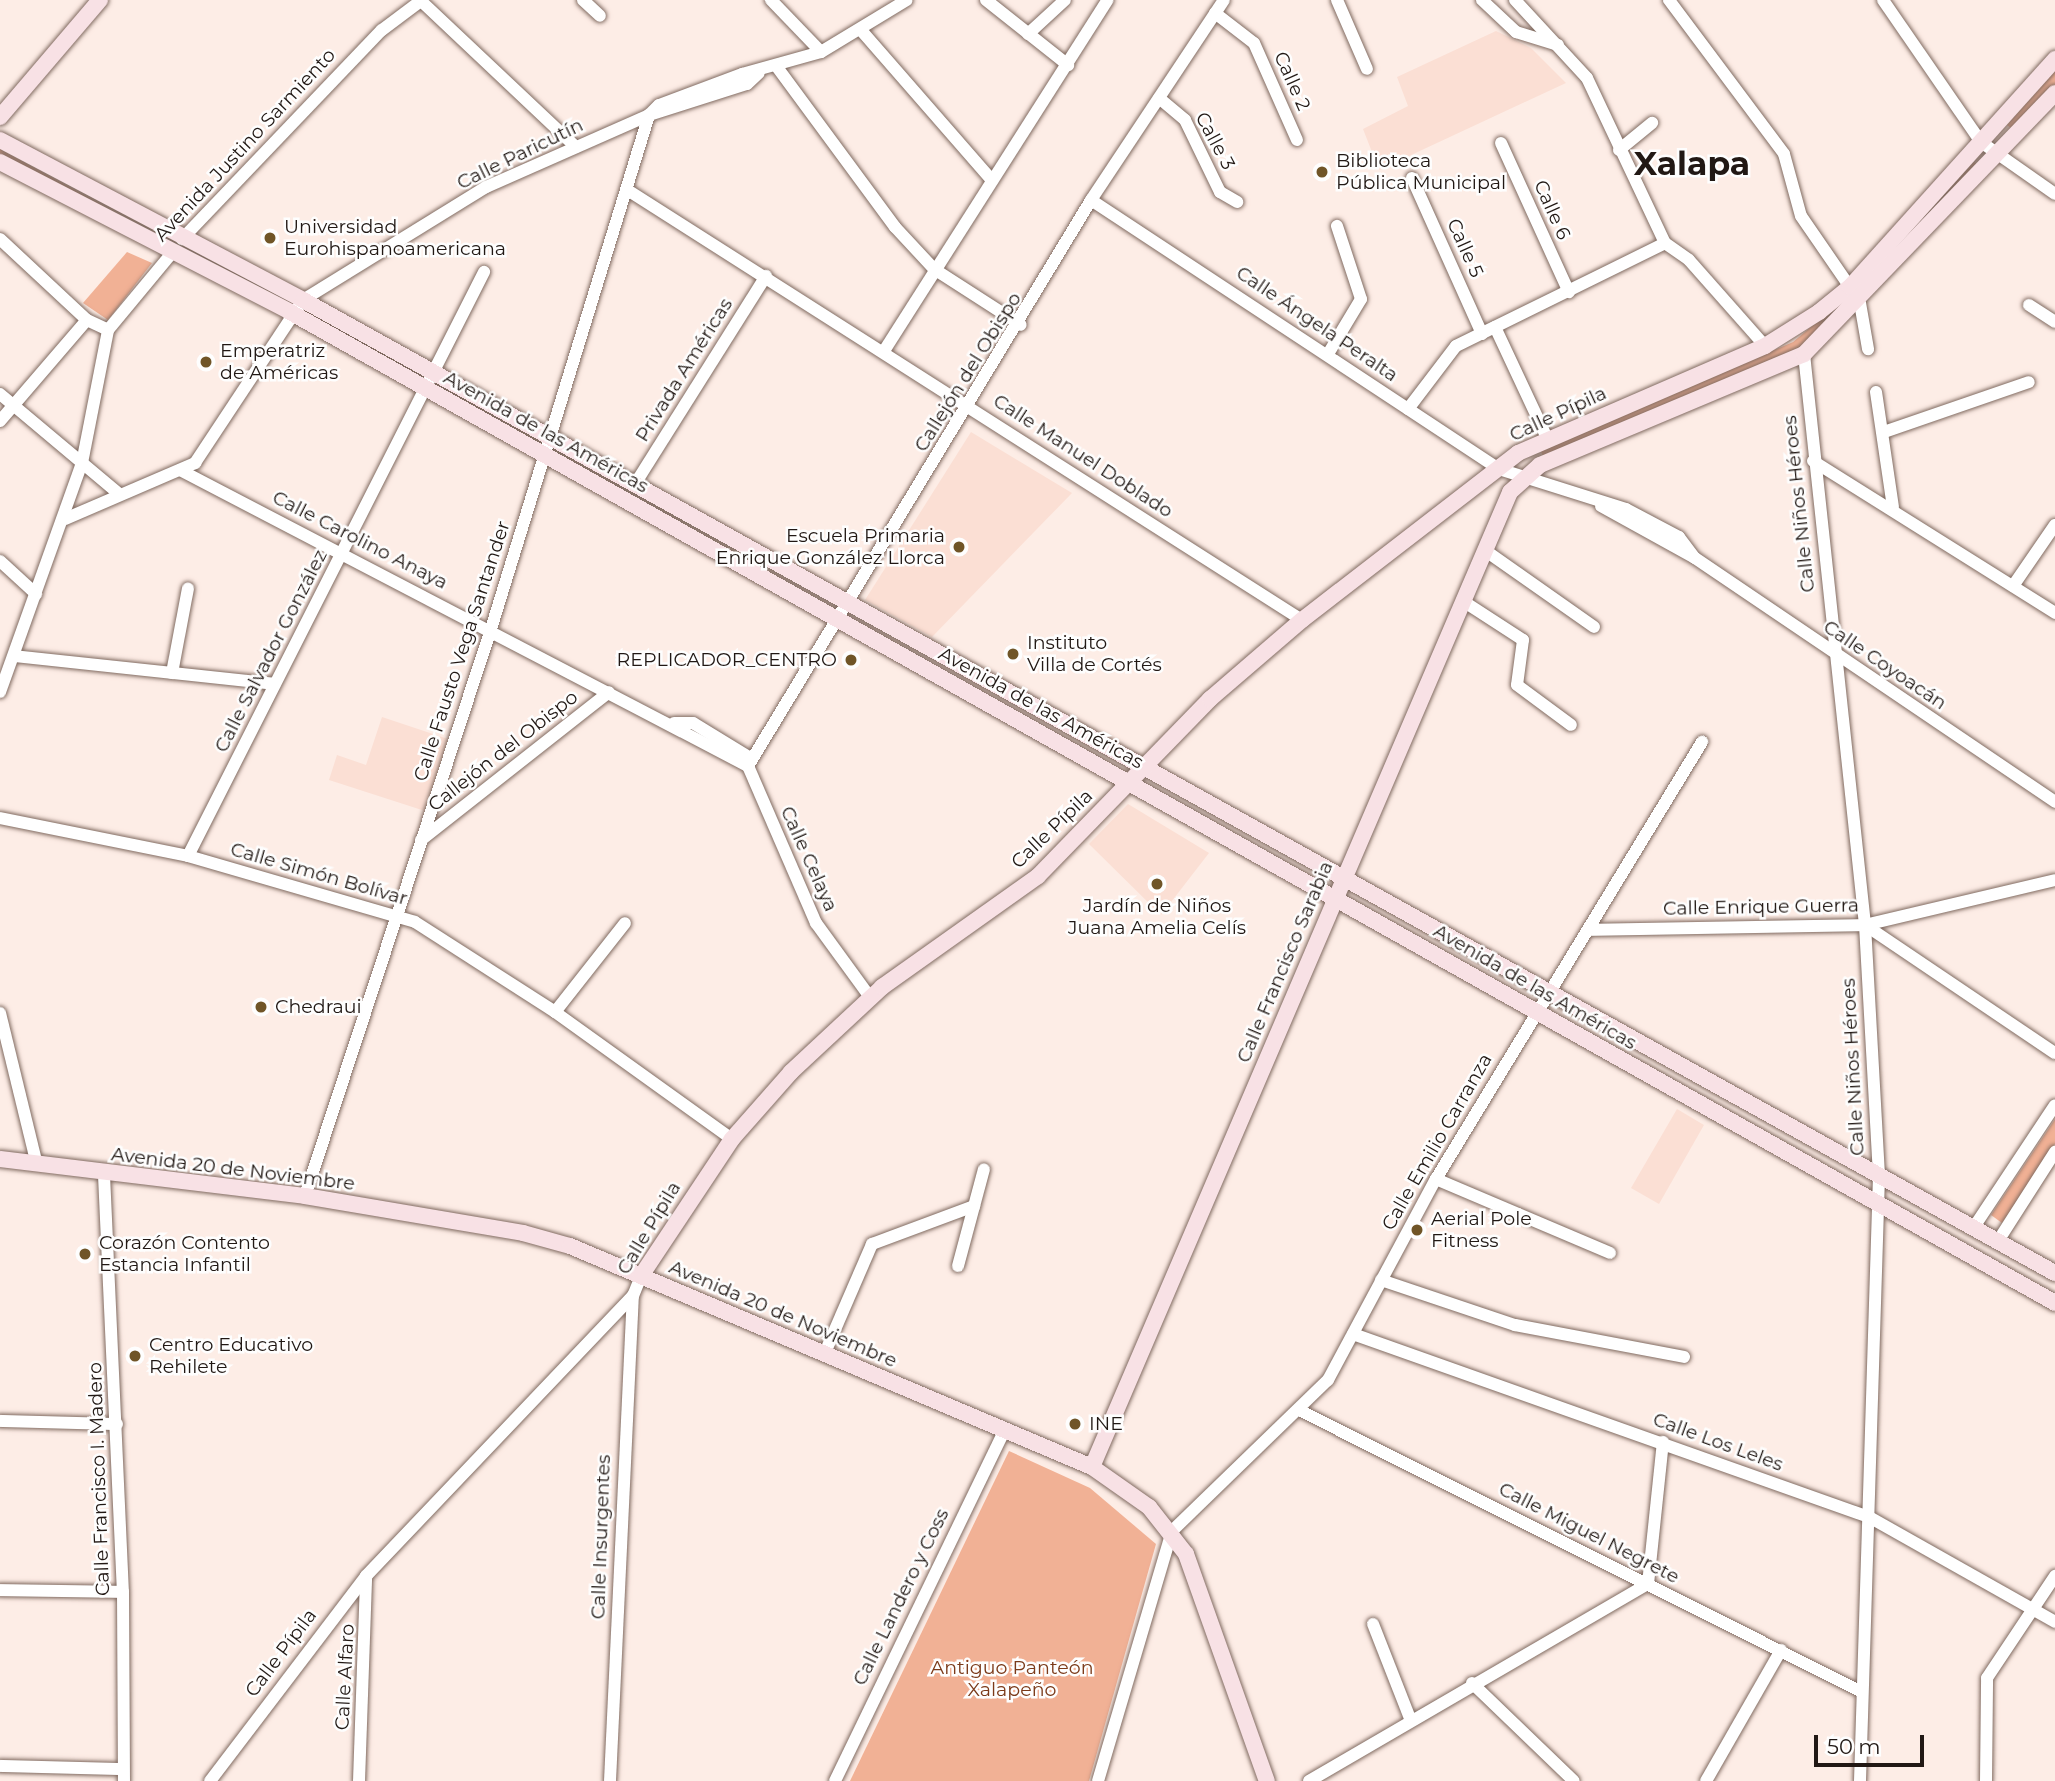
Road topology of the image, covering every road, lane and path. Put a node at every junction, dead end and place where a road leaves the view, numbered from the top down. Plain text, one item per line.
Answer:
1 (100, 0) edge
2 (421, 0) edge
3 (583, 0) edge
4 (771, 0) edge
5 (907, 0) edge
6 (986, 0) edge
7 (1065, 0) edge
8 (1108, 0) edge
9 (1224, 0) edge
10 (1338, 0) edge
11 (1482, 0) edge
12 (1515, 0) edge
13 (1669, 0) edge
14 (1883, 0) edge
15 (1215, 13) junction
16 (600, 16) dead end
17 (860, 29) junction
18 (1028, 34) junction
19 (1563, 47) junction
20 (821, 52) junction
21 (2055, 59) edge
22 (1068, 65) junction
23 (777, 67) junction
24 (1367, 69) dead end
25 (2055, 93) edge
26 (1159, 98) junction
27 (649, 115) junction
28 (0, 117) edge
29 (1652, 123) dead end
30 (0, 140) edge
31 (1297, 140) dead end
32 (1981, 142) junction
33 (1501, 143) dead end
34 (576, 147) junction
35 (1619, 150) junction
36 (1998, 156) junction
37 (0, 162) edge
38 (990, 178) junction
39 (1412, 178) dead end
40 (629, 191) junction
41 (2055, 194) edge
42 (1091, 200) junction
43 (1237, 202) dead end
44 (1337, 226) dead end
45 (0, 239) edge
46 (182, 239) junction
47 (1665, 243) junction
48 (171, 254) junction
49 (934, 268) junction
50 (484, 272) dead end
51 (766, 276) junction
52 (1850, 287) junction
53 (1569, 292) junction
54 (303, 300) junction
55 (1860, 303) junction
56 (2029, 304) dead end
57 (290, 312) junction
58 (87, 320) junction
59 (2055, 322) edge
60 (1021, 325) junction
61 (1495, 327) junction
62 (108, 330) junction
63 (1482, 334) junction
64 (1765, 346) junction
65 (1868, 349) dead end
66 (884, 351) junction
67 (1328, 354) junction
68 (1804, 354) junction
69 (433, 373) junction
70 (2029, 382) dead end
71 (424, 388) junction
72 (1876, 392) dead end
73 (0, 394) edge
74 (13, 405) junction
75 (969, 406) junction
76 (1408, 409) junction
77 (0, 421) edge
78 (1884, 432) junction
79 (549, 437) junction
80 (1548, 440) junction
81 (544, 455) junction
82 (1813, 461) junction
83 (82, 463) junction
84 (1499, 469) junction
85 (180, 470) junction
86 (1524, 477) junction
87 (635, 484) junction
88 (119, 494) junction
89 (1893, 507) junction
90 (65, 519) junction
91 (2055, 525) edge
92 (1486, 551) junction
93 (345, 552) junction
94 (0, 561) edge
95 (2013, 586) junction
96 (188, 588) dead end
97 (36, 594) junction
98 (848, 602) junction
99 (1466, 603) junction
100 (2055, 613) edge
101 (1302, 620) junction
102 (838, 621) junction
103 (1594, 627) dead end
104 (491, 629) junction
105 (14, 656) junction
106 (1835, 656) junction
107 (172, 673) junction
108 (275, 684) junction
109 (0, 692) edge
110 (609, 692) junction
111 (1571, 725) dead end
112 (1702, 742) dead end
113 (749, 762) junction
114 (1146, 765) junction
115 (1129, 781) junction
116 (2055, 802) edge
117 (0, 818) edge
118 (421, 840) junction
119 (188, 856) junction
120 (1344, 876) junction
121 (2055, 880) edge
122 (1335, 895) junction
123 (396, 914) junction
124 (625, 923) dead end
125 (1865, 925) junction
126 (1588, 929) junction
127 (1549, 993) junction
128 (870, 997) junction
129 (555, 1012) junction
130 (0, 1013) edge
131 (1533, 1013) junction
132 (2055, 1053) edge
133 (2055, 1105) edge
134 (732, 1139) junction
135 (2055, 1152) edge
136 (0, 1159) edge
137 (37, 1165) junction
138 (984, 1169) dead end
139 (104, 1175) junction
140 (1879, 1176) junction
141 (1436, 1179) junction
142 (305, 1196) junction
143 (1878, 1199) junction
144 (974, 1206) junction
145 (1975, 1227) junction
146 (1998, 1241) junction
147 (1611, 1253) dead end
148 (958, 1266) dead end
149 (2055, 1273) edge
150 (641, 1276) junction
151 (1381, 1280) junction
152 (633, 1296) junction
153 (2055, 1303) edge
154 (1353, 1334) junction
155 (824, 1355) junction
156 (1684, 1357) dead end
157 (1301, 1411) junction
158 (0, 1421) edge
159 (117, 1424) junction
160 (1004, 1431) junction
161 (1662, 1442) junction
162 (1092, 1467) junction
163 (1869, 1517) junction
164 (1172, 1531) junction
165 (366, 1576) junction
166 (2055, 1576) edge
167 (1648, 1584) junction
168 (0, 1590) edge
169 (123, 1592) junction
170 (2034, 1609) junction
171 (2055, 1622) edge
172 (1373, 1624) dead end
173 (1781, 1650) junction
174 (1472, 1683) junction
175 (1860, 1691) junction
176 (1411, 1721) junction
177 (0, 1766) edge
178 (123, 1775) edge
179 (210, 1781) edge
180 (359, 1781) edge
181 (610, 1781) edge
182 (835, 1781) edge
183 (1098, 1781) edge
184 (1267, 1781) edge
185 (1310, 1781) edge
186 (1574, 1781) edge
187 (1706, 1781) edge
188 (1860, 1781) edge
189 (1986, 1781) edge

1 - 28 main road
2 - 34 street
2 - 46 street, Avenida Justino Sarmiento
3 - 16 street
4 - 20 street
5 - 17 street, Calle Paricutín
6 - 18 street
7 - 18 street
8 - 22 street
9 - 15 street, Callejón del Obispo
10 - 24 street
11 - 19 street
12 - 19 street
13 - 52 street
14 - 32 street
15 - 26 street, Callejón del Obispo
15 - 31 street, Calle 2
17 - 20 street, Calle Paricutín
17 - 38 street
18 - 22 street
19 - 35 street
20 - 23 street, Calle Paricutín
21 - 32 main road, Calle Pípila
22 - 38 street
23 - 27 street, Calle Paricutín
23 - 49 street
25 - 36 main road, Calle Pípila
26 - 42 street, Callejón del Obispo
26 - 43 street, Calle 3
27 - 34 street, Calle Paricutín
27 - 40 street, Calle Fausto Vega Santander
29 - 35 street
30 - 46 main road, Avenida de las Américas
32 - 36 street
32 - 52 main road, Calle Pípila
33 - 53 street, Calle 6
34 - 54 street, Calle Paricutín
35 - 47 street
36 - 41 street
36 - 55 main road, Calle Pípila
37 - 48 main road, Avenida de las Américas
38 - 49 street
39 - 63 street, Calle 5
40 - 51 street, Calle Manuel Doblado
40 - 79 street, Calle Fausto Vega Santander
42 - 60 street, Callejón del Obispo
42 - 67 street, Calle Ángela Peralta
44 - 67 street
45 - 58 street
46 - 48 main road, Avenida Justino Sarmiento
46 - 54 main road, Avenida de las Américas
47 - 53 street
47 - 64 street
48 - 57 main road, Avenida de las Américas
48 - 62 street, Avenida Justino Sarmiento
49 - 60 street
49 - 66 street
50 - 69 street, Calle Salvador González
51 - 66 street, Calle Manuel Doblado
51 - 87 street, Privada Américas
52 - 64 main road, Calle Pípila
53 - 61 street
54 - 57 street, Calle Paricutín
54 - 69 main road, Avenida de las Américas
55 - 65 street
55 - 68 main road, Calle Pípila
56 - 59 street
57 - 71 main road, Avenida de las Américas
57 - 85 street, Calle Paricutín
58 - 62 street
58 - 74 street
60 - 75 street, Callejón del Obispo
61 - 63 street
61 - 80 street
62 - 83 street
63 - 76 street
64 - 80 main road, Calle Pípila
66 - 75 street, Calle Manuel Doblado
67 - 76 street, Calle Ángela Peralta
68 - 82 street, Calle Niños Héroes
68 - 86 main road, Calle Pípila
69 - 71 street, Calle Salvador González
69 - 79 main road, Avenida de las Américas
70 - 78 street
71 - 81 main road, Avenida de las Américas
71 - 93 street, Calle Salvador González
72 - 78 street
73 - 74 street
74 - 77 street
74 - 83 street
75 - 98 street, Callejón del Obispo
75 - 101 street, Calle Manuel Doblado
76 - 84 street, Calle Ángela Peralta
78 - 89 street
79 - 81 street, Calle Fausto Vega Santander
79 - 87 main road, Avenida de las Américas
80 - 84 main road, Calle Pípila
81 - 102 main road, Avenida de las Américas
81 - 104 street, Calle Fausto Vega Santander
82 - 89 street
82 - 106 street, Calle Niños Héroes
83 - 88 street
83 - 90 street
84 - 86 street, Calle Ángela Peralta
84 - 101 main road, Calle Pípila
85 - 88 street
85 - 93 street, Calle Carolino Anaya
86 - 92 main road, Calle Francisco Sarabia
86 - 106 street, Calle Coyoacán
87 - 98 main road, Avenida de las Américas
88 - 90 street
89 - 95 street
90 - 97 street
91 - 95 street
92 - 99 main road, Calle Francisco Sarabia
92 - 103 street
93 - 104 street, Calle Carolino Anaya
93 - 108 street, Calle Salvador González
94 - 97 street
95 - 100 street
96 - 107 street
97 - 105 street
98 - 102 street, Callejón del Obispo
98 - 114 main road, Avenida de las Américas
99 - 111 street
99 - 120 main road, Calle Francisco Sarabia
101 - 114 main road, Calle Pípila
102 - 113 street, Callejón del Obispo
102 - 115 main road, Avenida de las Américas
104 - 110 street, Calle Carolino Anaya
104 - 118 street, Calle Fausto Vega Santander
105 - 107 street
105 - 109 street
106 - 116 street, Calle Coyoacán
106 - 125 street, Calle Niños Héroes
107 - 108 street
108 - 119 street, Calle Salvador González
110 - 113 street, Calle Carolino Anaya
110 - 118 street, Callejón del Obispo
112 - 126 street, Calle Emilio Carranza
113 - 128 street, Calle Celaya
114 - 115 main road, Calle Pípila
114 - 120 main road, Avenida de las Américas
115 - 122 main road, Avenida de las Américas
115 - 128 main road, Calle Pípila
117 - 119 street, Calle Simón Bolívar
118 - 123 street, Calle Fausto Vega Santander
119 - 123 street, Calle Simón Bolívar
120 - 122 main road, Calle Francisco Sarabia
120 - 127 main road, Avenida de las Américas
121 - 125 street, Calle Enrique Guerra
122 - 131 main road, Avenida de las Américas
122 - 162 main road, Calle Francisco Sarabia
123 - 129 street, Calle Simón Bolívar
123 - 142 street, Calle Fausto Vega Santander
124 - 129 street
125 - 126 street, Calle Enrique Guerra
125 - 132 street
125 - 140 street, Calle Niños Héroes
126 - 127 street, Calle Emilio Carranza
127 - 131 street, Calle Emilio Carranza
127 - 140 main road, Avenida de las Américas
128 - 134 main road, Calle Pípila
129 - 134 street, Calle Simón Bolívar
130 - 137 street
131 - 141 street, Calle Emilio Carranza
131 - 143 main road, Avenida de las Américas
133 - 145 street
134 - 150 main road, Calle Pípila
135 - 146 street
136 - 137 main road, Avenida 20 de Noviembre
137 - 139 main road, Avenida 20 de Noviembre
138 - 144 street
139 - 142 main road, Avenida 20 de Noviembre
139 - 159 street, Calle Francisco I. Madero
140 - 143 street, Calle Niños Héroes
140 - 145 main road, Avenida de las Américas
141 - 147 street
141 - 151 street, Calle Emilio Carranza
142 - 150 main road, Avenida 20 de Noviembre
143 - 153 main road, Avenida de las Américas
143 - 163 street, Calle Niños Héroes
144 - 148 street
144 - 155 street
145 - 146 main road, Avenida de las Américas
146 - 149 main road, Avenida de las Américas
150 - 152 street, Calle Pípila
150 - 155 main road, Avenida 20 de Noviembre
151 - 154 street, Calle Emilio Carranza
151 - 156 street
152 - 165 street, Calle Pípila
152 - 181 street, Calle Insurgentes
154 - 157 street, Calle Emilio Carranza
154 - 161 street, Calle Los Leles
155 - 160 main road, Avenida 20 de Noviembre
157 - 164 street, Calle Emilio Carranza
157 - 167 street, Calle Miguel Negrete
158 - 159 street
159 - 169 street, Calle Francisco I. Madero
160 - 162 main road, Avenida 20 de Noviembre
160 - 182 street, Calle Landero y Coss
161 - 163 street, Calle Los Leles
161 - 167 street
162 - 164 main road, Avenida 20 de Noviembre
163 - 170 street, Calle Los Leles
163 - 175 street, Calle Niños Héroes
164 - 183 street
164 - 184 main road, Avenida 20 de Noviembre
165 - 179 street, Calle Pípila
165 - 180 street, Calle Alfaro
166 - 170 street
167 - 173 street, Calle Miguel Negrete
167 - 174 street
168 - 169 street
169 - 178 street, Calle Francisco I. Madero
170 - 171 street, Calle Los Leles
170 - 189 street
172 - 176 street
173 - 175 street, Calle Miguel Negrete
173 - 187 street
174 - 176 street
174 - 186 street
175 - 188 street, Calle Niños Héroes
176 - 185 street
177 - 178 street

